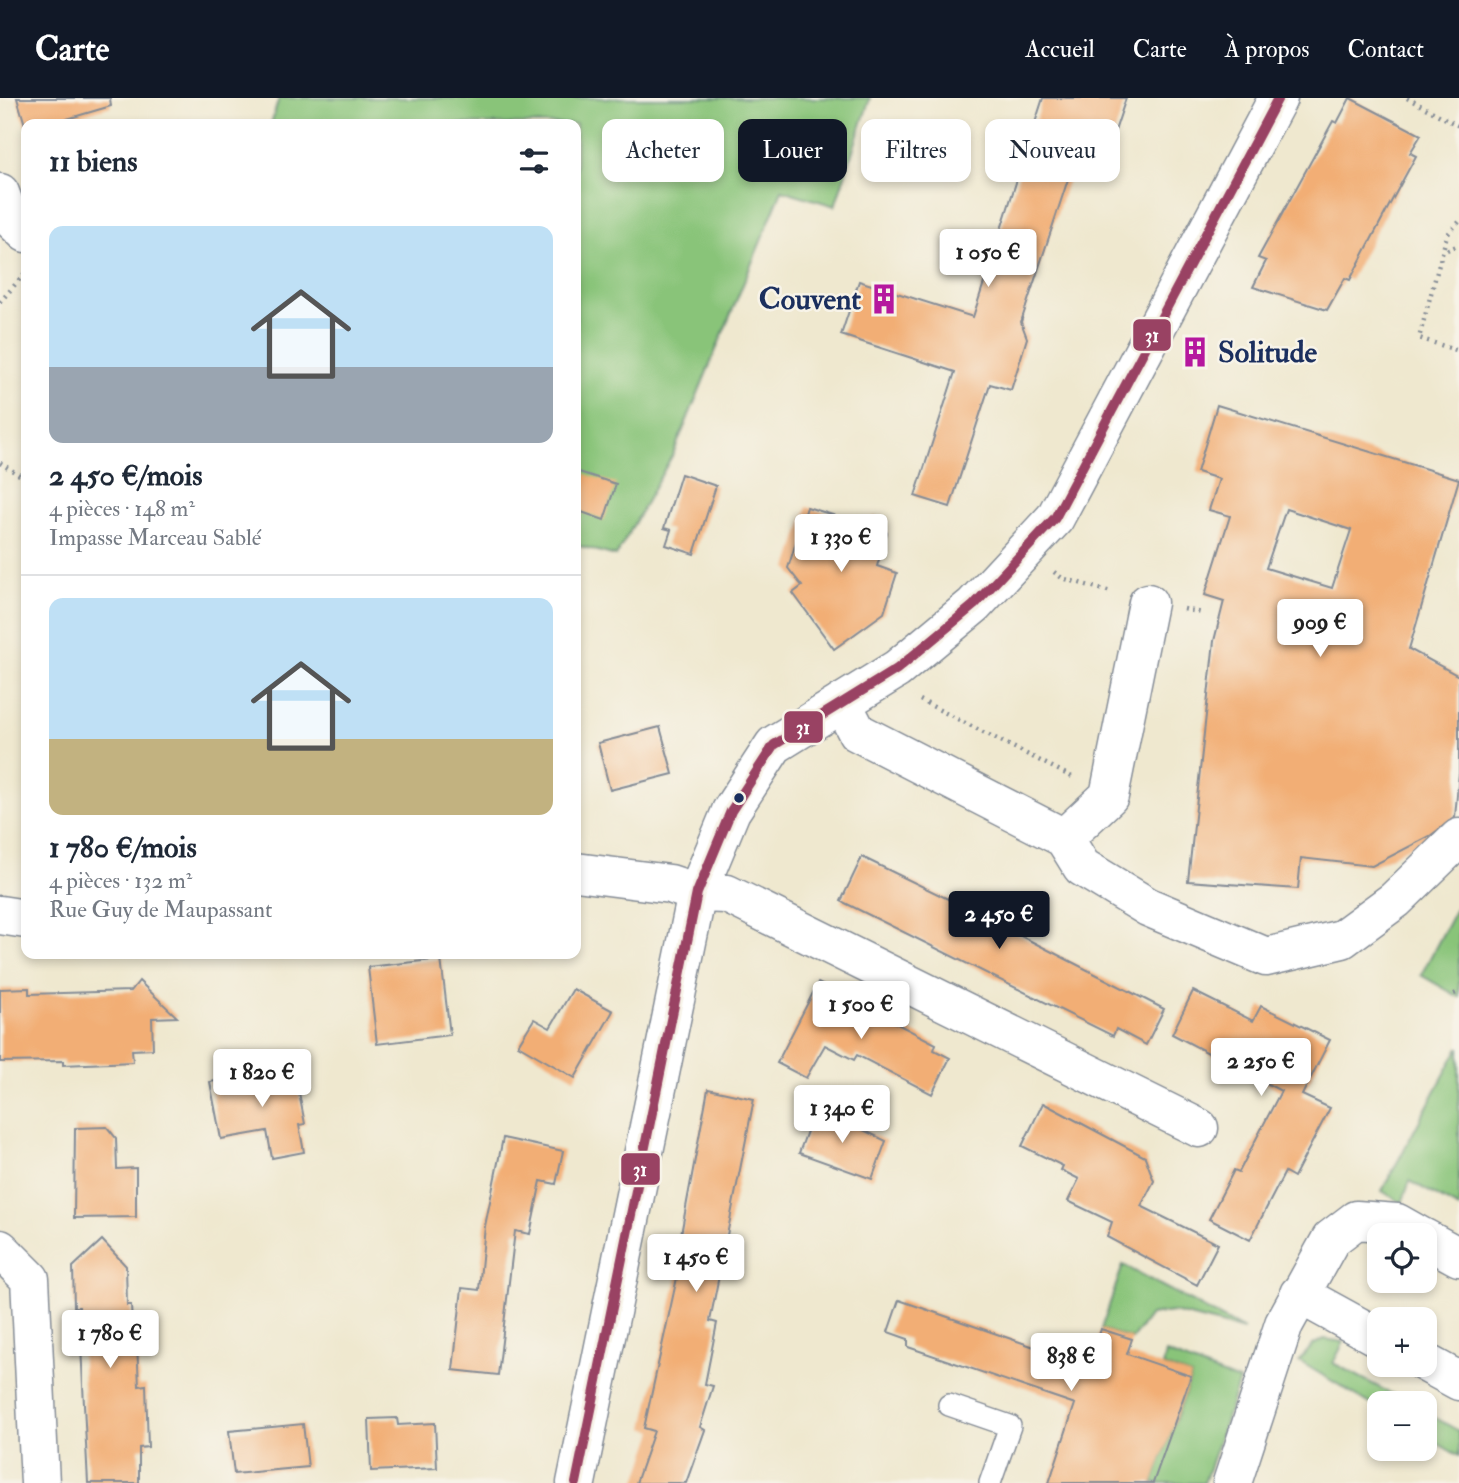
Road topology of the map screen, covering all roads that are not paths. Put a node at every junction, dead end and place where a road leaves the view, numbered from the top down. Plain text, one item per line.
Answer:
1 (1278, 98) edge
2 (0, 193) edge
3 (21, 228) edge
4 (1149, 603) dead end
5 (842, 703) junction
6 (1064, 838) junction
7 (1459, 838) edge
8 (581, 873) edge
9 (697, 893) junction
10 (0, 915) edge
11 (21, 918) edge
12 (1199, 1128) dead end
13 (1397, 1223) edge
14 (1437, 1245) edge
15 (0, 1249) edge
16 (1459, 1257) edge
17 (1299, 1294) junction
18 (1367, 1331) edge
19 (1437, 1370) edge
20 (1459, 1381) edge
21 (948, 1405) dead end
22 (40, 1483) edge
23 (576, 1483) edge
24 (990, 1483) edge
25 (1232, 1483) edge

1 - 5 street
2 - 3 street
4 - 6 street
5 - 6 street
5 - 9 street
6 - 7 street
8 - 9 street
9 - 12 street
9 - 23 street
10 - 11 street
13 - 17 street
14 - 16 street
15 - 22 street
17 - 18 street
17 - 25 street
19 - 20 street
21 - 24 lane

